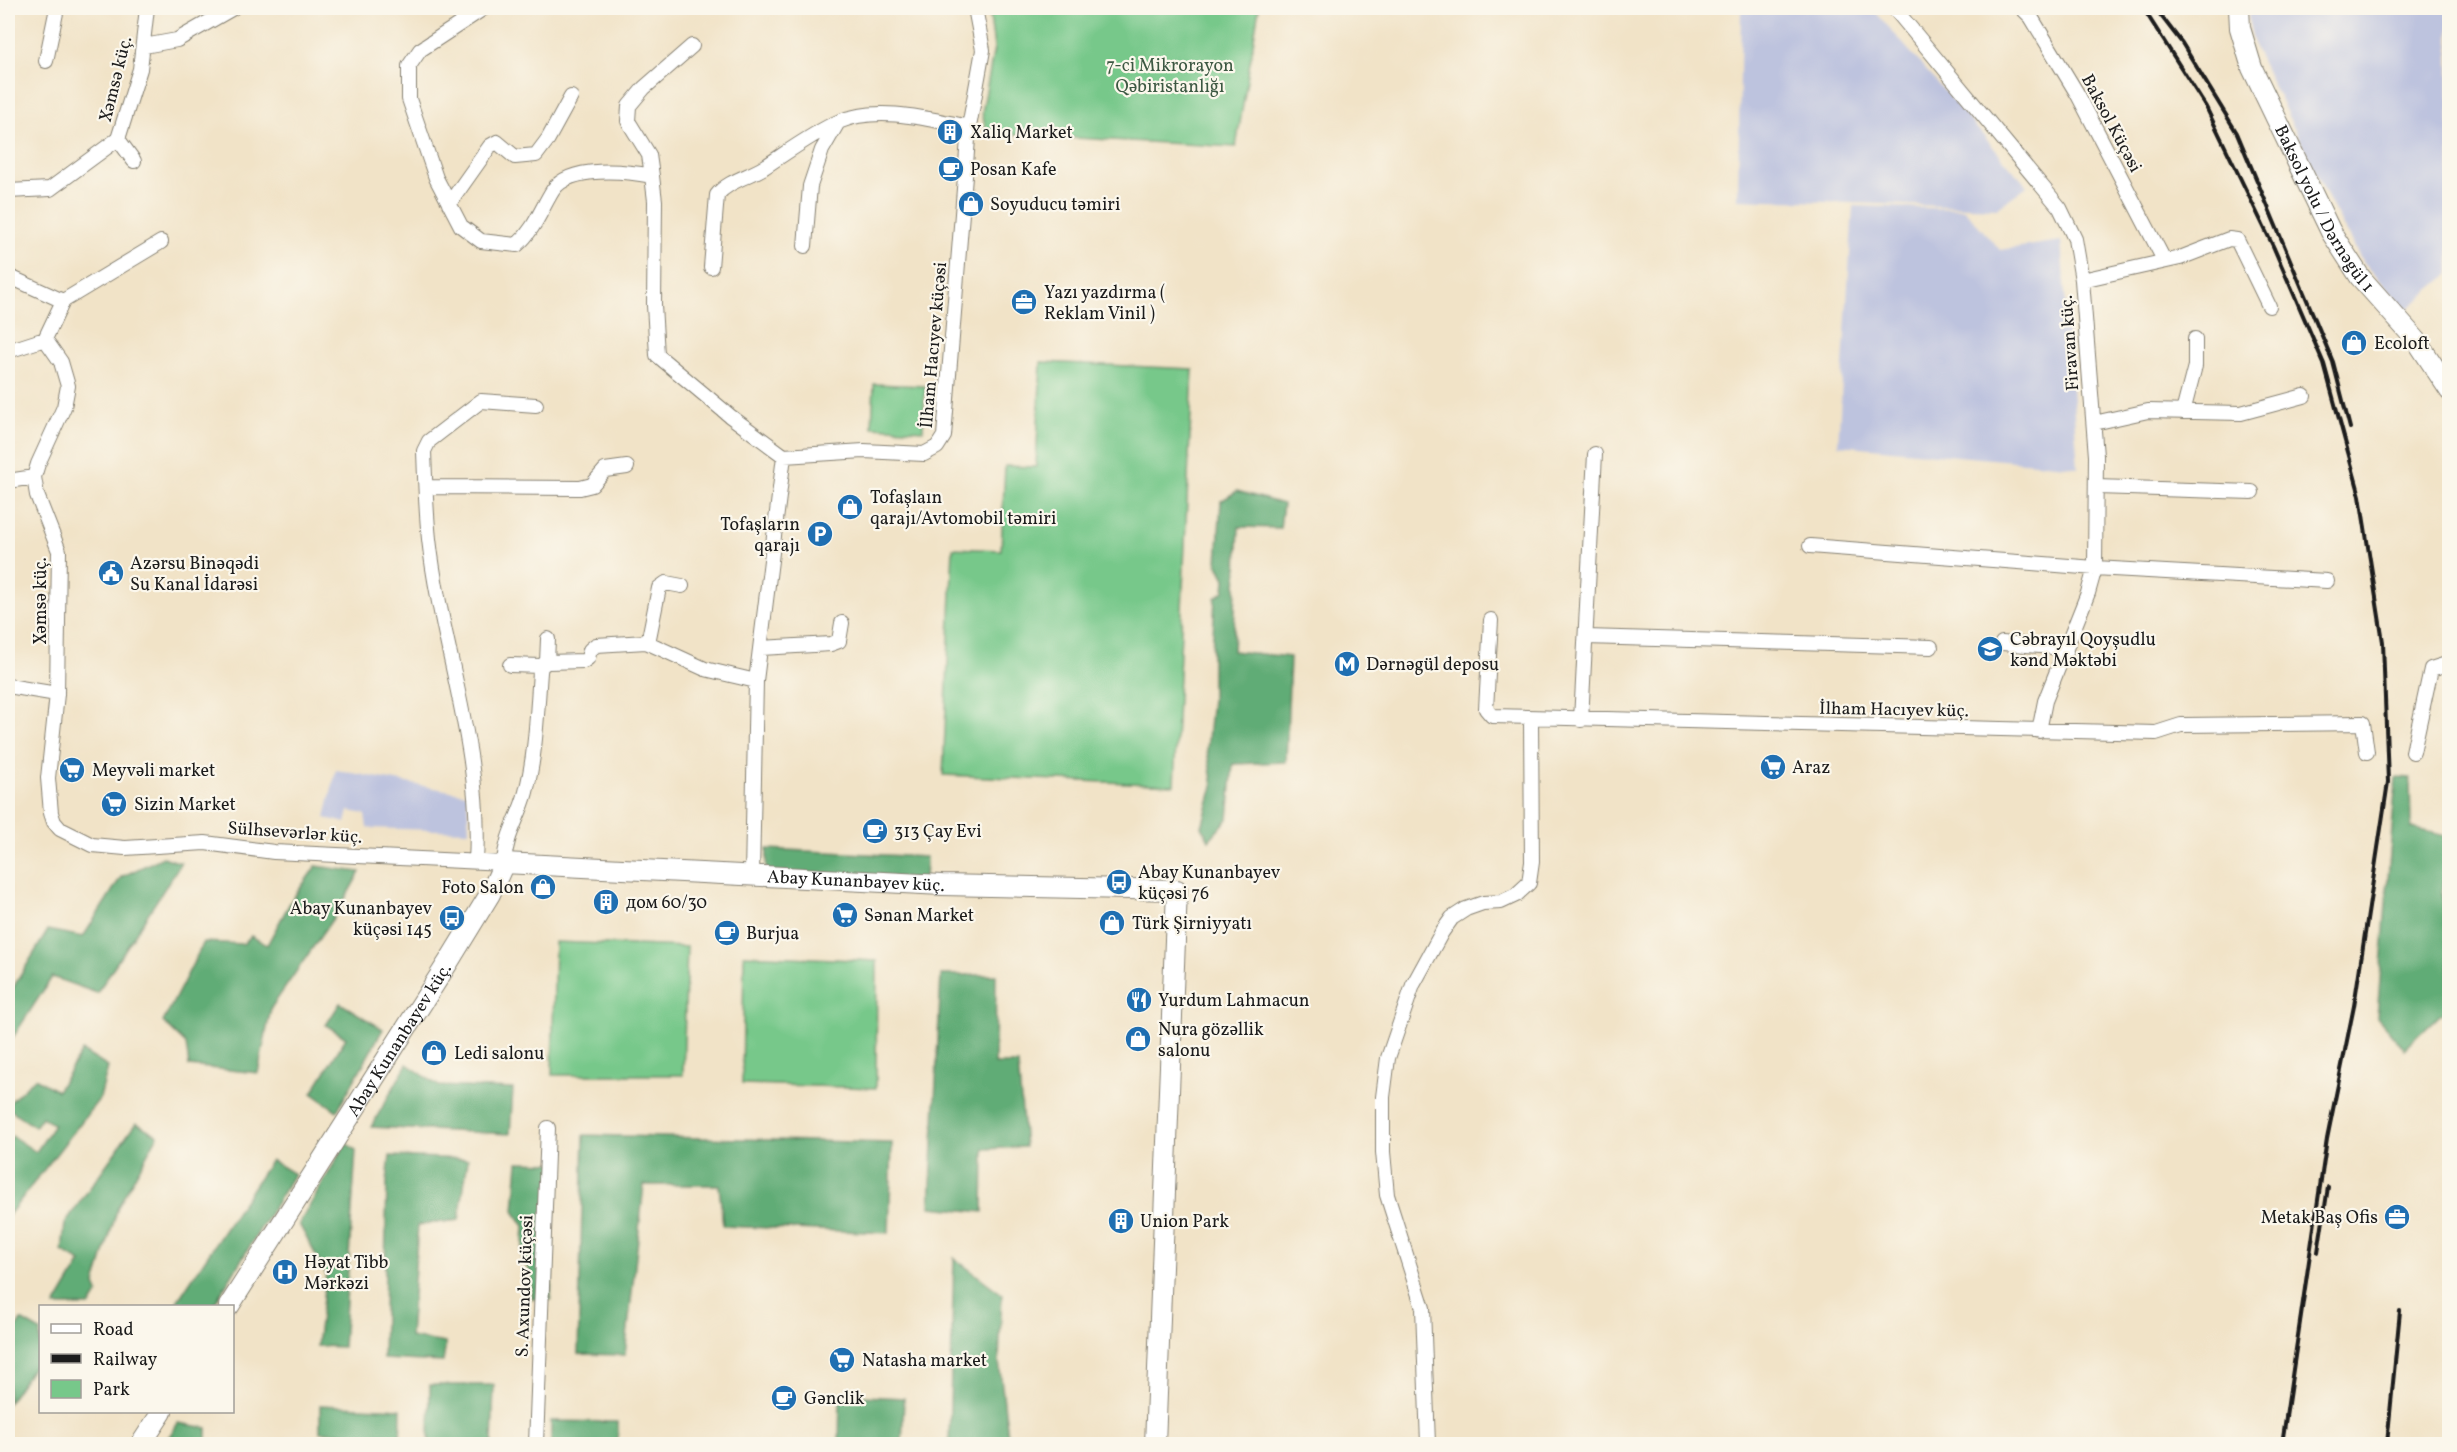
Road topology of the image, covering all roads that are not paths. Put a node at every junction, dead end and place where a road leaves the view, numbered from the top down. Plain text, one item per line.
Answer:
1 (57, 8) edge
2 (147, 8) edge
3 (233, 8) edge
4 (484, 8) edge
5 (975, 8) edge
6 (1894, 8) edge
7 (2022, 8) edge
8 (2239, 8) edge
9 (144, 46) junction
10 (692, 46) dead end
11 (46, 62) dead end
12 (571, 97) dead end
13 (838, 122) junction
14 (969, 127) junction
15 (118, 139) junction
16 (134, 161) dead end
17 (652, 176) junction
18 (8, 191) edge
19 (449, 204) junction
20 (161, 242) dead end
21 (805, 246) dead end
22 (2164, 260) junction
23 (711, 267) dead end
24 (8, 276) edge
25 (2082, 280) junction
26 (63, 301) junction
27 (2269, 306) dead end
28 (45, 339) junction
29 (2194, 339) dead end
30 (8, 351) edge
31 (2450, 391) edge
32 (2304, 396) dead end
33 (536, 405) dead end
34 (2183, 412) junction
35 (2094, 423) junction
36 (1595, 454) dead end
37 (784, 456) junction
38 (627, 467) dead end
39 (34, 477) junction
40 (8, 482) edge
41 (426, 487) junction
42 (2097, 487) junction
43 (2252, 492) dead end
44 (1810, 546) dead end
45 (2095, 568) junction
46 (2327, 581) dead end
47 (682, 586) dead end
48 (1491, 620) dead end
49 (842, 623) dead end
50 (1586, 637) junction
51 (548, 639) dead end
52 (648, 643) junction
53 (2002, 644) dead end
54 (1932, 647) dead end
55 (760, 648) junction
56 (2066, 652) junction
57 (2450, 663) edge
58 (544, 664) junction
59 (510, 665) dead end
60 (756, 681) junction
61 (8, 686) edge
62 (57, 694) junction
63 (1531, 718) junction
64 (1581, 720) junction
65 (2039, 731) junction
66 (2367, 752) dead end
67 (2413, 752) dead end
68 (476, 861) junction
69 (504, 863) junction
70 (752, 875) junction
71 (548, 1128) dead end
72 (230, 1305) edge
73 (161, 1413) edge
74 (141, 1444) edge
75 (536, 1444) edge
76 (1155, 1444) edge
77 (1428, 1444) edge

1 - 11 street
2 - 9 street, Xəmsə küç.
3 - 9 street
4 - 19 street
5 - 14 street, İlham Hacıyev küçəsi
6 - 25 street, Firavan küç.
7 - 22 street, Baksol Küçəsi
8 - 31 street, Baksol yolu / Dərnəgül 1
9 - 15 street, Xəmsə küç.
10 - 17 street
12 - 19 street
13 - 14 street
13 - 21 street
13 - 23 street
14 - 37 street, İlham Hacıyev küçəsi
15 - 16 street
15 - 18 street, Xəmsə küç.
17 - 19 street
17 - 37 street
20 - 26 street
22 - 25 street
22 - 27 street
24 - 26 street
25 - 35 street, Firavan küç.
26 - 28 street
28 - 30 street
28 - 39 street
29 - 34 street
32 - 34 street
33 - 41 street
34 - 35 street
35 - 42 street, Firavan küç.
36 - 50 street
37 - 55 street
38 - 41 street
39 - 40 street
39 - 62 street, Xəmsə küç.
41 - 68 street
42 - 43 street
42 - 45 street, Firavan küç.
44 - 45 street
45 - 46 street
45 - 56 street, Firavan küç.
47 - 52 street
48 - 63 street, İlham Hacıyev küç.
49 - 55 street
50 - 54 street
50 - 64 street
51 - 58 street
52 - 58 street
52 - 60 street
53 - 56 street
55 - 60 street
56 - 65 street, Firavan küç.
57 - 67 street
58 - 59 street
58 - 69 street
60 - 70 street
61 - 62 street
62 - 68 street, Sülhsevərlər küç.
63 - 64 street, İlham Hacıyev küç.
63 - 77 street
64 - 65 street, İlham Hacıyev küç.
65 - 66 street, İlham Hacıyev küç.
68 - 69 street, Sülhsevərlər küç.
69 - 70 street, Abay Kunanbayev küç.
69 - 72 street, Abay Kunanbayev küç.
70 - 76 street, Abay Kunanbayev küç.
71 - 75 street, S. Axundov küçəsi
73 - 74 street

